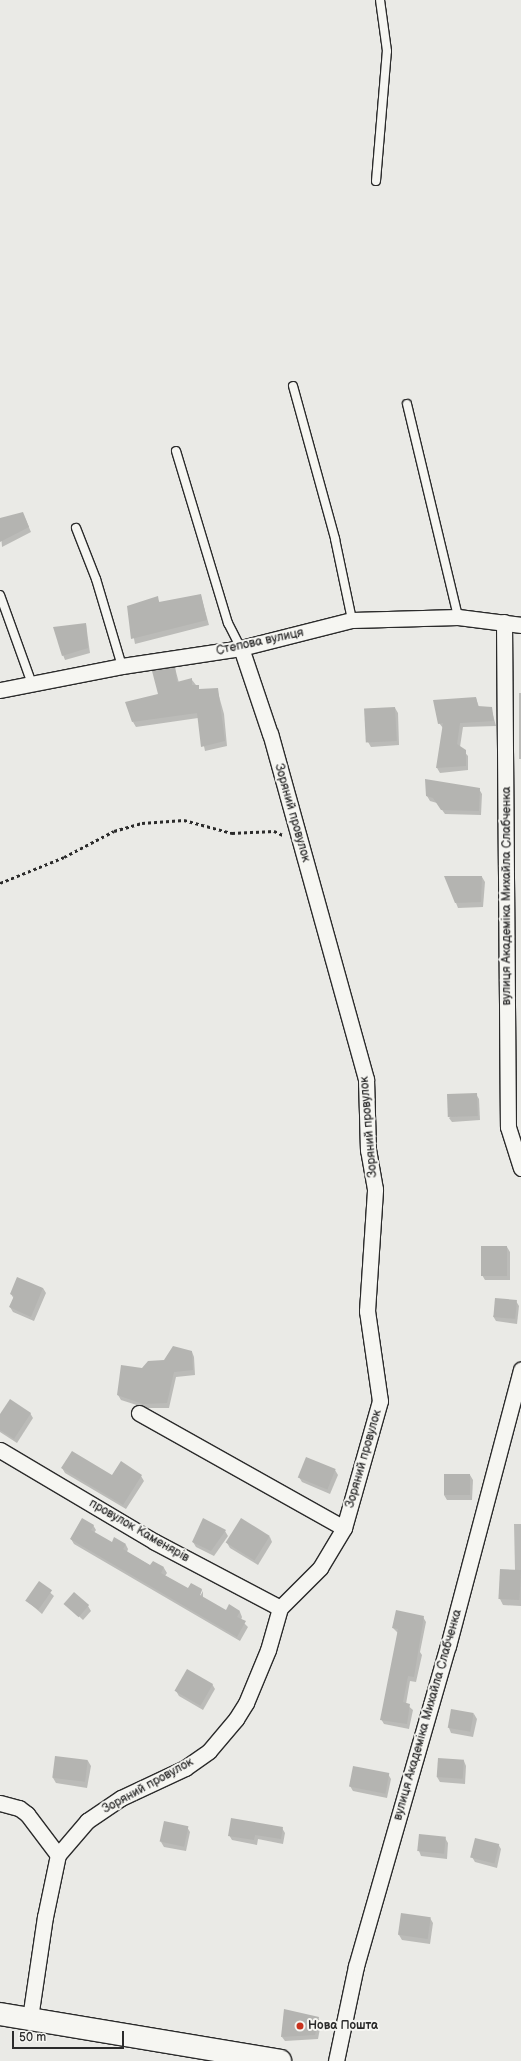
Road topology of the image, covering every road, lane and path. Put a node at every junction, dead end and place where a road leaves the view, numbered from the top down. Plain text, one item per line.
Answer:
1 (380, 0) edge
2 (376, 181) dead end
3 (293, 386) dead end
4 (407, 404) dead end
5 (176, 451) dead end
6 (76, 528) dead end
7 (0, 595) edge
8 (458, 617) junction
9 (352, 620) junction
10 (504, 622) junction
11 (521, 625) edge
12 (241, 648) junction
13 (122, 666) junction
14 (32, 684) junction
15 (0, 690) edge
16 (301, 844) junction
17 (0, 883) edge
18 (521, 1168) edge
19 (521, 1369) edge
20 (139, 1414) dead end
21 (0, 1450) edge
22 (344, 1528) junction
23 (280, 1608) junction
24 (0, 1803) edge
25 (58, 1855) junction
26 (0, 2014) edge
27 (30, 2018) junction
28 (280, 2061) edge
29 (336, 2061) edge

1 - 2 lane
3 - 9 lane
4 - 8 lane
5 - 12 lane
6 - 13 lane
7 - 14 lane
8 - 9 street, Степова вулиця
8 - 10 street, Степова вулиця
9 - 12 street, Степова вулиця
10 - 11 street, Степова вулиця
10 - 18 street, вулиця Академіка Михайла Слабченка
12 - 13 street, Степова вулиця
12 - 16 street, Зоряний провулок
13 - 14 street, Степова вулиця
14 - 15 street, Степова вулиця
16 - 17 path
16 - 22 street, Зоряний провулок
19 - 29 street, вулиця Академіка Михайла Слабченка
20 - 22 street
21 - 23 street, провулок Каменярів
22 - 23 street, Зоряний провулок
23 - 25 street, Зоряний провулок
24 - 25 street
25 - 27 street, Зоряний провулок
26 - 27 street
27 - 28 street

